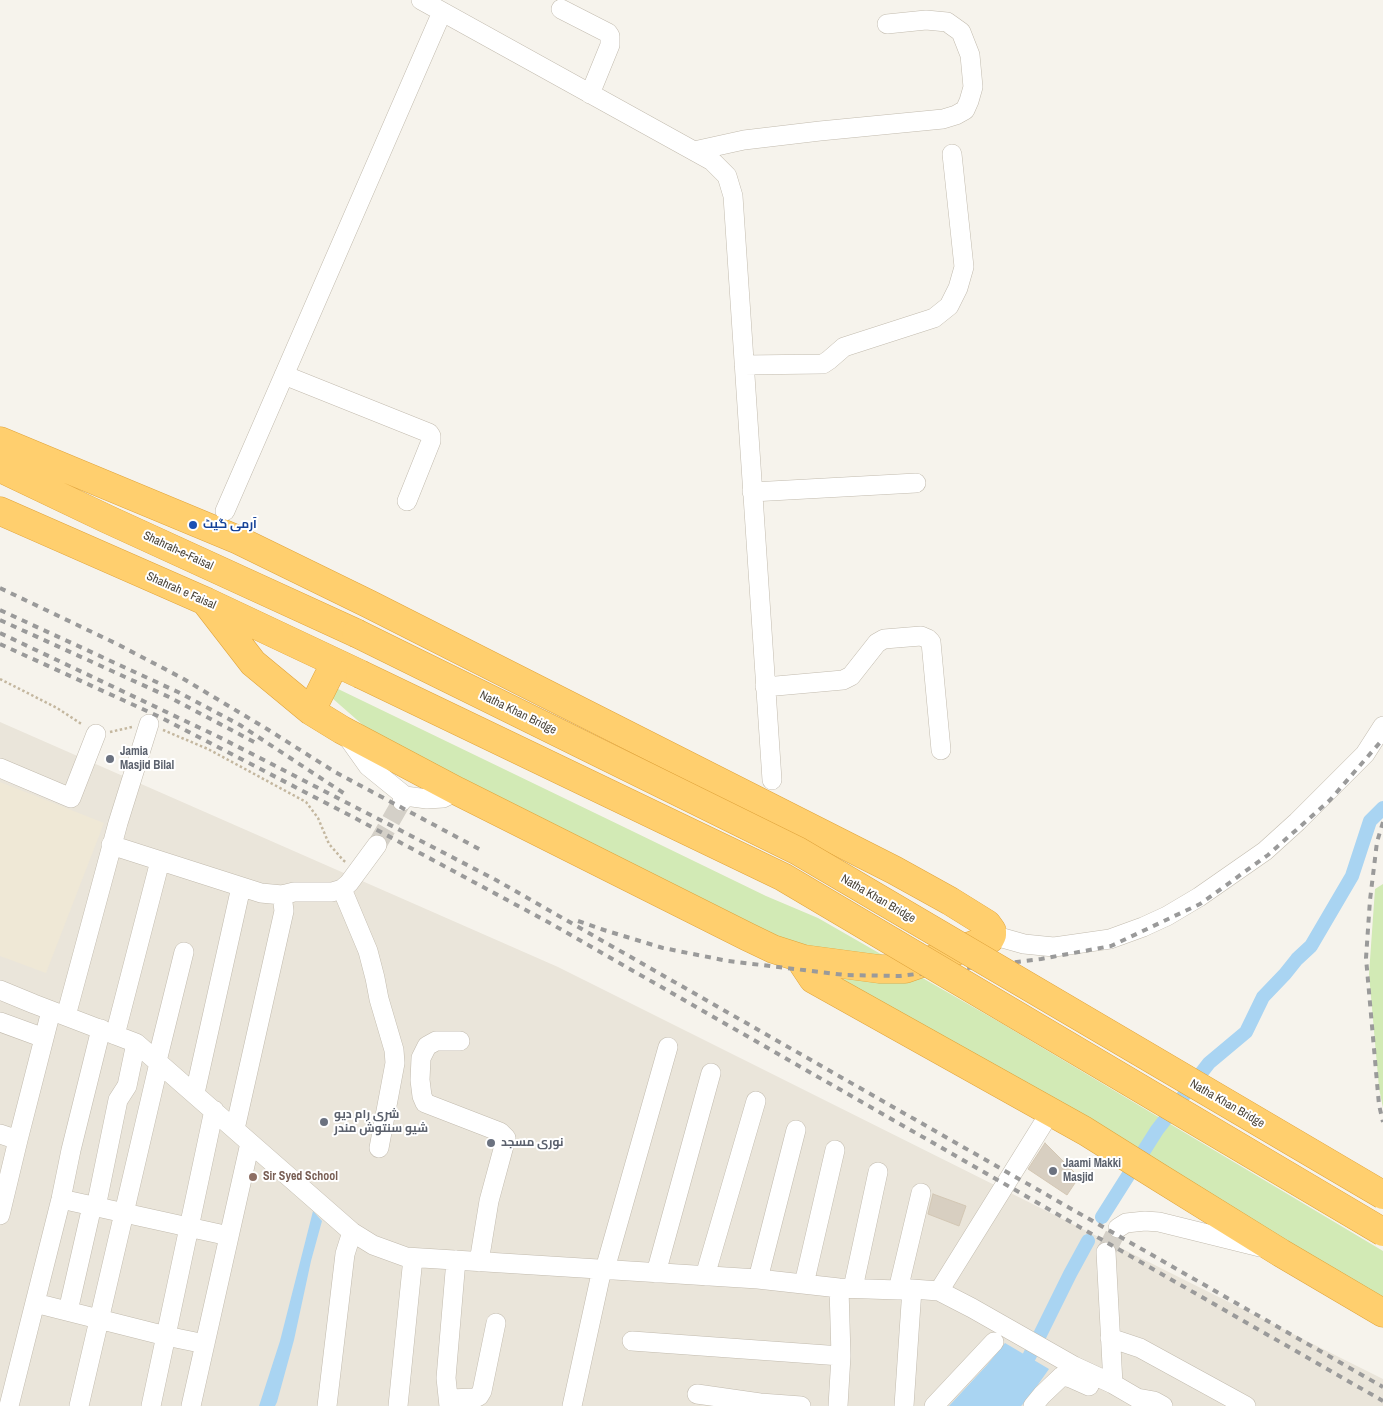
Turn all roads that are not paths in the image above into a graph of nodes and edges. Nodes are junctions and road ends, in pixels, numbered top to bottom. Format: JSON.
{"nodes":[{"id":1,"x":420,"y":0,"type":"edge"},
{"id":2,"x":561,"y":9,"type":"dead end"},
{"id":3,"x":442,"y":12,"type":"junction"},
{"id":4,"x":887,"y":24,"type":"dead end"},
{"id":5,"x":590,"y":94,"type":"junction"},
{"id":6,"x":694,"y":151,"type":"junction"},
{"id":7,"x":952,"y":154,"type":"dead end"},
{"id":8,"x":744,"y":365,"type":"junction"},
{"id":9,"x":284,"y":375,"type":"junction"},
{"id":10,"x":0,"y":441,"type":"edge"},
{"id":11,"x":0,"y":468,"type":"edge"},
{"id":12,"x":916,"y":483,"type":"dead end"},
{"id":13,"x":752,"y":492,"type":"junction"},
{"id":14,"x":407,"y":501,"type":"dead end"},
{"id":15,"x":224,"y":511,"type":"dead end"},
{"id":16,"x":0,"y":512,"type":"edge"},
{"id":17,"x":310,"y":575,"type":"junction"},
{"id":18,"x":205,"y":601,"type":"junction"},
{"id":19,"x":299,"y":607,"type":"junction"},
{"id":20,"x":356,"y":633,"type":"joint"},
{"id":21,"x":335,"y":663,"type":"junction"},
{"id":22,"x":766,"y":687,"type":"junction"},
{"id":23,"x":311,"y":711,"type":"junction"},
{"id":24,"x":149,"y":724,"type":"road end"},
{"id":25,"x":342,"y":730,"type":"junction"},
{"id":26,"x":96,"y":734,"type":"road end"},
{"id":27,"x":1375,"y":740,"type":"edge"},
{"id":28,"x":941,"y":750,"type":"dead end"},
{"id":29,"x":0,"y":768,"type":"edge"},
{"id":30,"x":772,"y":780,"type":"dead end"},
{"id":31,"x":457,"y":791,"type":"junction"},
{"id":32,"x":377,"y":845,"type":"tunnel mouth"},
{"id":33,"x":111,"y":846,"type":"junction"},
{"id":34,"x":160,"y":861,"type":"junction"},
{"id":35,"x":241,"y":887,"type":"junction"},
{"id":36,"x":342,"y":889,"type":"junction"},
{"id":37,"x":282,"y":894,"type":"junction"},
{"id":38,"x":992,"y":935,"type":"junction"},
{"id":39,"x":184,"y":952,"type":"dead end"},
{"id":40,"x":804,"y":959,"type":"junction"},
{"id":41,"x":0,"y":990,"type":"edge"},
{"id":42,"x":59,"y":1014,"type":"junction"},
{"id":43,"x":0,"y":1022,"type":"edge"},
{"id":44,"x":108,"y":1032,"type":"junction"},
{"id":45,"x":44,"y":1038,"type":"junction"},
{"id":46,"x":460,"y":1041,"type":"dead end"},
{"id":47,"x":136,"y":1043,"type":"junction"},
{"id":48,"x":668,"y":1047,"type":"dead end"},
{"id":49,"x":158,"y":1062,"type":"junction"},
{"id":50,"x":711,"y":1073,"type":"dead end"},
{"id":51,"x":194,"y":1093,"type":"junction"},
{"id":52,"x":756,"y":1101,"type":"dead end"},
{"id":53,"x":214,"y":1110,"type":"junction"},
{"id":54,"x":1051,"y":1111,"type":"junction"},
{"id":55,"x":235,"y":1129,"type":"junction"},
{"id":56,"x":796,"y":1130,"type":"dead end"},
{"id":57,"x":9,"y":1137,"type":"edge"},
{"id":58,"x":250,"y":1143,"type":"junction"},
{"id":59,"x":379,"y":1148,"type":"dead end"},
{"id":60,"x":835,"y":1150,"type":"dead end"},
{"id":61,"x":878,"y":1172,"type":"dead end"},
{"id":62,"x":921,"y":1192,"type":"dead end"},
{"id":63,"x":1383,"y":1195,"type":"edge"},
{"id":64,"x":61,"y":1199,"type":"junction"},
{"id":65,"x":94,"y":1207,"type":"junction"},
{"id":66,"x":124,"y":1213,"type":"junction"},
{"id":67,"x":0,"y":1214,"type":"edge"},
{"id":68,"x":188,"y":1227,"type":"junction"},
{"id":69,"x":1118,"y":1228,"type":"dead end"},
{"id":70,"x":352,"y":1232,"type":"junction"},
{"id":71,"x":1383,"y":1232,"type":"edge"},
{"id":72,"x":229,"y":1236,"type":"junction"},
{"id":73,"x":1106,"y":1252,"type":"tunnel mouth"},
{"id":74,"x":1281,"y":1253,"type":"junction"},
{"id":75,"x":413,"y":1258,"type":"junction"},
{"id":76,"x":456,"y":1260,"type":"junction"},
{"id":77,"x":480,"y":1262,"type":"junction"},
{"id":78,"x":603,"y":1269,"type":"junction"},
{"id":79,"x":656,"y":1272,"type":"junction"},
{"id":80,"x":705,"y":1276,"type":"junction"},
{"id":81,"x":758,"y":1279,"type":"junction"},
{"id":82,"x":804,"y":1284,"type":"junction"},
{"id":83,"x":846,"y":1288,"type":"junction"},
{"id":84,"x":905,"y":1290,"type":"junction"},
{"id":85,"x":939,"y":1291,"type":"junction"},
{"id":86,"x":35,"y":1303,"type":"junction"},
{"id":87,"x":68,"y":1311,"type":"junction"},
{"id":88,"x":1383,"y":1313,"type":"edge"},
{"id":89,"x":100,"y":1319,"type":"junction"},
{"id":90,"x":496,"y":1323,"type":"dead end"},
{"id":91,"x":166,"y":1336,"type":"junction"},
{"id":92,"x":1110,"y":1338,"type":"junction"},
{"id":93,"x":632,"y":1341,"type":"dead end"},
{"id":94,"x":994,"y":1342,"type":"dead end"},
{"id":95,"x":205,"y":1344,"type":"junction"},
{"id":96,"x":841,"y":1356,"type":"junction"},
{"id":97,"x":1113,"y":1384,"type":"junction"},
{"id":98,"x":697,"y":1394,"type":"dead end"},
{"id":99,"x":1135,"y":1399,"type":"edge"},
{"id":100,"x":449,"y":1403,"type":"edge"},
{"id":101,"x":760,"y":1405,"type":"edge"},
{"id":102,"x":9,"y":1406,"type":"edge"},
{"id":103,"x":79,"y":1406,"type":"edge"},
{"id":104,"x":151,"y":1406,"type":"edge"},
{"id":105,"x":191,"y":1406,"type":"edge"},
{"id":106,"x":327,"y":1406,"type":"edge"},
{"id":107,"x":398,"y":1406,"type":"edge"},
{"id":108,"x":572,"y":1406,"type":"edge"},
{"id":109,"x":802,"y":1406,"type":"edge"},
{"id":110,"x":838,"y":1406,"type":"edge"},
{"id":111,"x":904,"y":1406,"type":"edge"},
{"id":112,"x":934,"y":1406,"type":"edge"},
{"id":113,"x":1032,"y":1406,"type":"edge"},
{"id":114,"x":1163,"y":1406,"type":"edge"},
{"id":115,"x":1246,"y":1406,"type":"edge"}],
"edges":[{"from":1,"to":3,"type":"street"},
{"from":2,"to":5,"type":"street"},
{"from":3,"to":5,"type":"street"},
{"from":3,"to":9,"type":"street"},
{"from":4,"to":6,"type":"street"},
{"from":5,"to":6,"type":"street"},
{"from":6,"to":8,"type":"street"},
{"from":7,"to":8,"type":"street"},
{"from":8,"to":13,"type":"street"},
{"from":9,"to":14,"type":"street"},
{"from":9,"to":15,"type":"street"},
{"from":10,"to":17,"type":"highway"},
{"from":11,"to":19,"type":"highway","name":"Shahrah-e-Faisal"},
{"from":12,"to":13,"type":"street"},
{"from":13,"to":22,"type":"street"},
{"from":16,"to":18,"type":"highway","name":"Shahrah e Faisal"},
{"from":17,"to":19,"type":"highway"},
{"from":17,"to":38,"type":"highway"},
{"from":18,"to":21,"type":"highway","name":"Shahrah e Faisal"},
{"from":18,"to":23,"type":"highway"},
{"from":19,"to":20,"type":"highway","name":"Shahrah-e-Faisal"},
{"from":20,"to":63,"type":"highway","name":"Natha Khan Bridge","bridge":true},
{"from":21,"to":23,"type":"highway"},
{"from":21,"to":71,"type":"highway","name":"Shahrah e Faisal","bridge":true},
{"from":22,"to":28,"type":"street"},
{"from":22,"to":30,"type":"street"},
{"from":23,"to":25,"type":"highway"},
{"from":24,"to":33,"type":"street"},
{"from":25,"to":31,"type":"highway"},
{"from":25,"to":31,"type":"street"},
{"from":26,"to":29,"type":"street"},
{"from":27,"to":38,"type":"street"},
{"from":31,"to":40,"type":"highway"},
{"from":32,"to":36,"type":"street"},
{"from":33,"to":34,"type":"street"},
{"from":33,"to":42,"type":"street"},
{"from":34,"to":35,"type":"street"},
{"from":34,"to":44,"type":"street"},
{"from":35,"to":37,"type":"street"},
{"from":35,"to":51,"type":"street"},
{"from":36,"to":37,"type":"street"},
{"from":36,"to":59,"type":"street"},
{"from":37,"to":55,"type":"street"},
{"from":38,"to":40,"type":"highway"},
{"from":39,"to":49,"type":"street"},
{"from":40,"to":54,"type":"highway"},
{"from":41,"to":42,"type":"street"},
{"from":42,"to":44,"type":"street"},
{"from":42,"to":45,"type":"street"},
{"from":43,"to":45,"type":"street"},
{"from":44,"to":47,"type":"street"},
{"from":44,"to":64,"type":"street"},
{"from":45,"to":57,"type":"street"},
{"from":46,"to":77,"type":"street"},
{"from":47,"to":49,"type":"street"},
{"from":47,"to":65,"type":"street"},
{"from":48,"to":78,"type":"street"},
{"from":49,"to":51,"type":"street"},
{"from":49,"to":66,"type":"street"},
{"from":50,"to":79,"type":"street"},
{"from":51,"to":53,"type":"street"},
{"from":52,"to":80,"type":"street"},
{"from":53,"to":55,"type":"street"},
{"from":53,"to":68,"type":"street"},
{"from":54,"to":74,"type":"highway"},
{"from":54,"to":85,"type":"street"},
{"from":55,"to":58,"type":"street"},
{"from":56,"to":81,"type":"street"},
{"from":57,"to":67,"type":"street"},
{"from":58,"to":70,"type":"street"},
{"from":58,"to":72,"type":"street"},
{"from":60,"to":82,"type":"street"},
{"from":61,"to":83,"type":"street"},
{"from":62,"to":84,"type":"street"},
{"from":64,"to":65,"type":"street"},
{"from":64,"to":86,"type":"street"},
{"from":65,"to":66,"type":"street"},
{"from":65,"to":87,"type":"street"},
{"from":66,"to":68,"type":"street"},
{"from":66,"to":89,"type":"street"},
{"from":68,"to":72,"type":"street"},
{"from":68,"to":91,"type":"street"},
{"from":69,"to":74,"type":"street"},
{"from":70,"to":75,"type":"street"},
{"from":70,"to":106,"type":"street"},
{"from":72,"to":95,"type":"street"},
{"from":73,"to":92,"type":"street"},
{"from":74,"to":88,"type":"highway"},
{"from":75,"to":76,"type":"street"},
{"from":75,"to":107,"type":"street"},
{"from":76,"to":77,"type":"street"},
{"from":76,"to":100,"type":"street"},
{"from":77,"to":78,"type":"street"},
{"from":78,"to":79,"type":"street"},
{"from":78,"to":108,"type":"street"},
{"from":79,"to":80,"type":"street"},
{"from":80,"to":81,"type":"street"},
{"from":81,"to":82,"type":"street"},
{"from":82,"to":83,"type":"street"},
{"from":83,"to":84,"type":"street"},
{"from":83,"to":96,"type":"street"},
{"from":84,"to":85,"type":"street"},
{"from":84,"to":111,"type":"street"},
{"from":85,"to":97,"type":"street"},
{"from":86,"to":87,"type":"street"},
{"from":86,"to":102,"type":"street"},
{"from":87,"to":89,"type":"street"},
{"from":89,"to":91,"type":"street"},
{"from":89,"to":103,"type":"street"},
{"from":90,"to":100,"type":"street"},
{"from":91,"to":95,"type":"street"},
{"from":91,"to":104,"type":"street"},
{"from":92,"to":97,"type":"street"},
{"from":92,"to":115,"type":"street"},
{"from":93,"to":96,"type":"street"},
{"from":94,"to":112,"type":"street"},
{"from":95,"to":105,"type":"street"},
{"from":96,"to":110,"type":"street"},
{"from":97,"to":99,"type":"street"},
{"from":98,"to":101,"type":"street"},
{"from":99,"to":113,"type":"street"},
{"from":99,"to":114,"type":"street"},
{"from":101,"to":109,"type":"street"}]}
